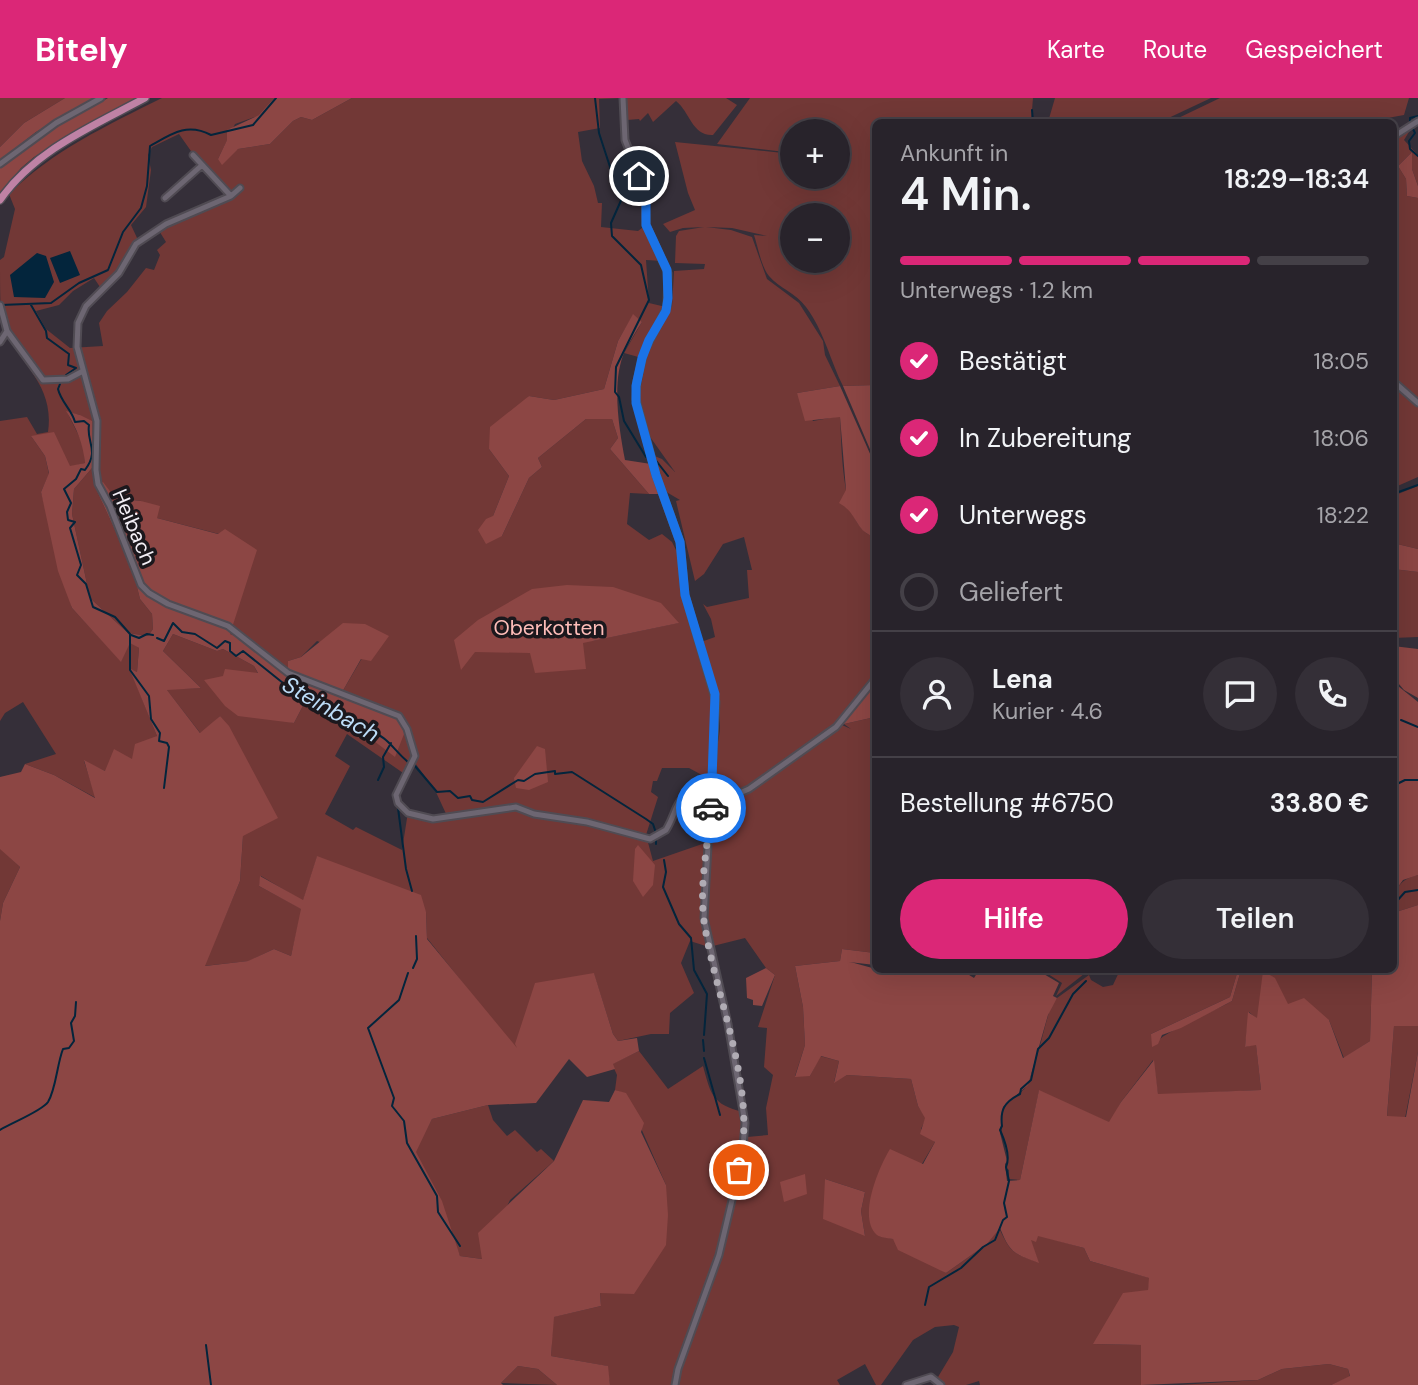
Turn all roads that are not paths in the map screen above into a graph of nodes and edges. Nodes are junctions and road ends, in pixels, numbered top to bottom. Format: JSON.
{"nodes":[{"id":1,"x":101,"y":98,"type":"edge"},
{"id":2,"x":145,"y":98,"type":"edge"},
{"id":3,"x":623,"y":98,"type":"edge"},
{"id":4,"x":1418,"y":121,"type":"edge"},
{"id":5,"x":1397,"y":135,"type":"edge"},
{"id":6,"x":193,"y":155,"type":"dead end"},
{"id":7,"x":0,"y":164,"type":"edge"},
{"id":8,"x":201,"y":166,"type":"junction"},
{"id":9,"x":240,"y":188,"type":"dead end"},
{"id":10,"x":230,"y":196,"type":"junction"},
{"id":11,"x":165,"y":198,"type":"dead end"},
{"id":12,"x":0,"y":200,"type":"edge"},
{"id":13,"x":0,"y":307,"type":"edge"},
{"id":14,"x":7,"y":331,"type":"junction"},
{"id":15,"x":0,"y":342,"type":"edge"},
{"id":16,"x":83,"y":372,"type":"junction"},
{"id":17,"x":1397,"y":385,"type":"edge"},
{"id":18,"x":1418,"y":403,"type":"edge"},
{"id":19,"x":872,"y":683,"type":"edge"},
{"id":20,"x":712,"y":794,"type":"junction"},
{"id":21,"x":675,"y":1385,"type":"edge"},
{"id":22,"x":905,"y":1385,"type":"edge"},
{"id":23,"x":941,"y":1385,"type":"edge"}],
"edges":[{"from":1,"to":7,"type":"street"},
{"from":2,"to":12,"type":"main road"},
{"from":3,"to":20,"type":"street"},
{"from":4,"to":5,"type":"street"},
{"from":6,"to":8,"type":"street"},
{"from":8,"to":10,"type":"street"},
{"from":8,"to":11,"type":"street"},
{"from":9,"to":10,"type":"street"},
{"from":10,"to":16,"type":"street"},
{"from":13,"to":14,"type":"street"},
{"from":14,"to":15,"type":"street"},
{"from":14,"to":16,"type":"street"},
{"from":16,"to":20,"type":"street","name":"Heibach"},
{"from":17,"to":18,"type":"street"},
{"from":19,"to":20,"type":"street"},
{"from":20,"to":21,"type":"street"},
{"from":22,"to":23,"type":"street"}]}
